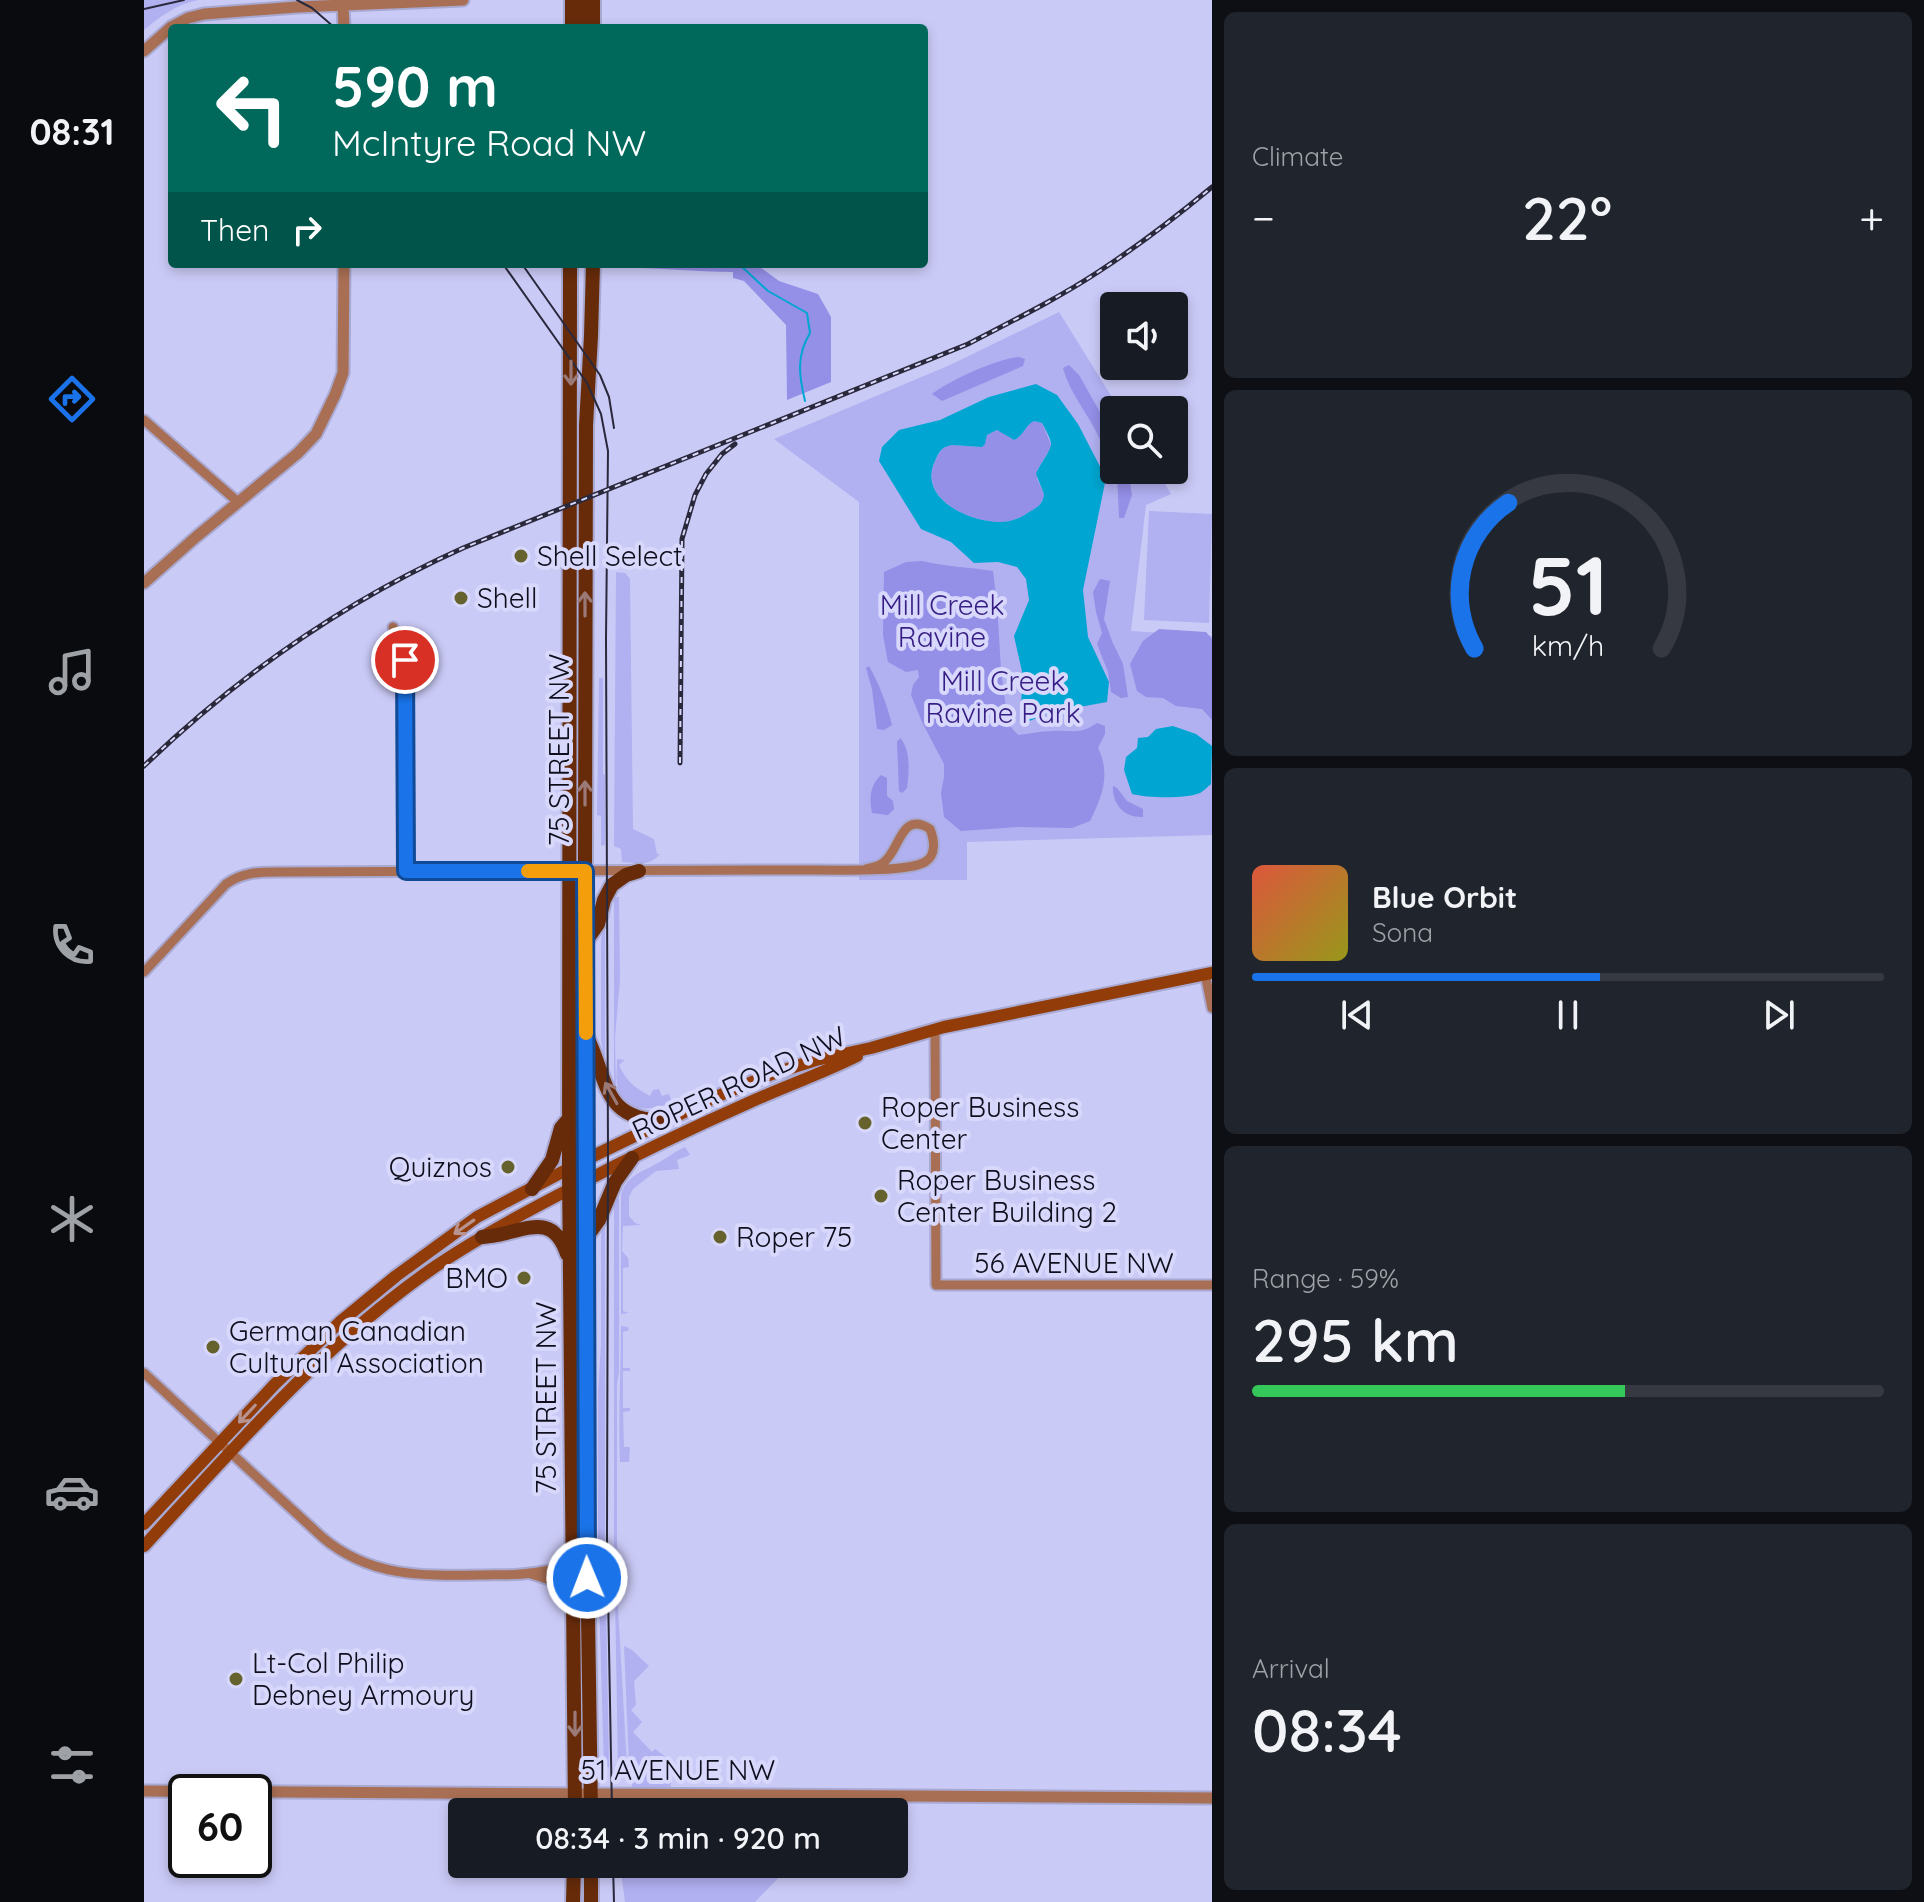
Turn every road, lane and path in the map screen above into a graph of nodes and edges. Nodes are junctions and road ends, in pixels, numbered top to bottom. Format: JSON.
{"nodes":[{"id":1,"x":463,"y":0,"type":"edge"},
{"id":2,"x":572,"y":0,"type":"edge"},
{"id":3,"x":579,"y":0,"type":"edge"},
{"id":4,"x":593,"y":0,"type":"edge"},
{"id":5,"x":343,"y":5,"type":"junction"},
{"id":6,"x":178,"y":24,"type":"edge"},
{"id":7,"x":344,"y":24,"type":"edge"},
{"id":8,"x":572,"y":24,"type":"edge"},
{"id":9,"x":583,"y":24,"type":"edge"},
{"id":10,"x":593,"y":24,"type":"edge"},
{"id":11,"x":168,"y":30,"type":"edge"},
{"id":12,"x":144,"y":51,"type":"edge"},
{"id":13,"x":344,"y":268,"type":"edge"},
{"id":14,"x":570,"y":268,"type":"edge"},
{"id":15,"x":593,"y":268,"type":"edge"},
{"id":16,"x":144,"y":420,"type":"edge"},
{"id":17,"x":238,"y":502,"type":"junction"},
{"id":18,"x":144,"y":583,"type":"edge"},
{"id":19,"x":393,"y":627,"type":"dead end"},
{"id":20,"x":866,"y":869,"type":"junction"},
{"id":21,"x":406,"y":871,"type":"junction"},
{"id":22,"x":578,"y":871,"type":"junction"},
{"id":23,"x":639,"y":871,"type":"junction"},
{"id":24,"x":586,"y":941,"type":"junction"},
{"id":25,"x":144,"y":972,"type":"edge"},
{"id":26,"x":1209,"y":974,"type":"edge"},
{"id":27,"x":1212,"y":1008,"type":"edge"},
{"id":28,"x":935,"y":1029,"type":"junction"},
{"id":29,"x":586,"y":1033,"type":"junction"},
{"id":30,"x":871,"y":1048,"type":"junction"},
{"id":31,"x":571,"y":1115,"type":"junction"},
{"id":32,"x":664,"y":1121,"type":"junction"},
{"id":33,"x":632,"y":1158,"type":"junction"},
{"id":34,"x":585,"y":1160,"type":"junction"},
{"id":35,"x":569,"y":1169,"type":"junction"},
{"id":36,"x":585,"y":1181,"type":"junction"},
{"id":37,"x":532,"y":1189,"type":"junction"},
{"id":38,"x":570,"y":1189,"type":"junction"},
{"id":39,"x":482,"y":1237,"type":"junction"},
{"id":40,"x":586,"y":1238,"type":"junction"},
{"id":41,"x":571,"y":1266,"type":"junction"},
{"id":42,"x":1212,"y":1285,"type":"edge"},
{"id":43,"x":144,"y":1373,"type":"edge"},
{"id":44,"x":220,"y":1443,"type":"junction"},
{"id":45,"x":230,"y":1453,"type":"junction"},
{"id":46,"x":144,"y":1524,"type":"edge"},
{"id":47,"x":144,"y":1546,"type":"edge"},
{"id":48,"x":573,"y":1567,"type":"junction"},
{"id":49,"x":528,"y":1574,"type":"junction"},
{"id":50,"x":587,"y":1578,"type":"junction"},
{"id":51,"x":574,"y":1600,"type":"junction"},
{"id":52,"x":144,"y":1791,"type":"edge"},
{"id":53,"x":583,"y":1794,"type":"junction"},
{"id":54,"x":581,"y":1798,"type":"edge"},
{"id":55,"x":585,"y":1798,"type":"edge"},
{"id":56,"x":1212,"y":1798,"type":"edge"},
{"id":57,"x":574,"y":1878,"type":"edge"},
{"id":58,"x":591,"y":1878,"type":"edge"},
{"id":59,"x":573,"y":1902,"type":"edge"},
{"id":60,"x":591,"y":1902,"type":"edge"}],
"edges":[{"from":1,"to":5,"type":"street"},
{"from":2,"to":8,"type":"main road"},
{"from":3,"to":9,"type":"main road"},
{"from":4,"to":10,"type":"main road"},
{"from":5,"to":6,"type":"street"},
{"from":5,"to":7,"type":"street"},
{"from":11,"to":12,"type":"street"},
{"from":13,"to":17,"type":"street"},
{"from":14,"to":22,"type":"main road","name":"75 STREET NW","one_way":true},
{"from":22,"to":15,"type":"main road","name":"75 STREET NW","one_way":true},
{"from":16,"to":17,"type":"street"},
{"from":17,"to":18,"type":"street"},
{"from":19,"to":21,"type":"street"},
{"from":20,"to":20,"type":"street"},
{"from":20,"to":23,"type":"street"},
{"from":21,"to":22,"type":"street"},
{"from":21,"to":25,"type":"street"},
{"from":22,"to":23,"type":"street"},
{"from":22,"to":24,"type":"main road","name":"75 STREET NW"},
{"from":22,"to":31,"type":"main road","name":"75 STREET NW"},
{"from":23,"to":24,"type":"main road"},
{"from":24,"to":29,"type":"main road","name":"75 STREET NW"},
{"from":26,"to":27,"type":"street"},
{"from":26,"to":28,"type":"main road","name":"ROPER ROAD NW"},
{"from":28,"to":30,"type":"main road","name":"ROPER ROAD NW"},
{"from":28,"to":42,"type":"street","name":"56 AVENUE NW"},
{"from":32,"to":29,"type":"main road","one_way":true},
{"from":29,"to":34,"type":"main road","name":"75 STREET NW"},
{"from":30,"to":32,"type":"main road","name":"ROPER ROAD NW"},
{"from":30,"to":33,"type":"main road","name":"ROPER ROAD NW"},
{"from":31,"to":35,"type":"main road","name":"75 STREET NW"},
{"from":31,"to":37,"type":"main road"},
{"from":32,"to":34,"type":"main road","name":"ROPER ROAD NW"},
{"from":33,"to":36,"type":"main road","name":"ROPER ROAD NW"},
{"from":33,"to":40,"type":"main road"},
{"from":34,"to":35,"type":"main road","name":"ROPER ROAD NW"},
{"from":34,"to":36,"type":"main road","name":"75 STREET NW"},
{"from":35,"to":37,"type":"main road","name":"ROPER ROAD NW"},
{"from":35,"to":38,"type":"main road","name":"75 STREET NW"},
{"from":36,"to":38,"type":"main road","name":"ROPER ROAD NW"},
{"from":36,"to":40,"type":"main road","name":"75 STREET NW"},
{"from":37,"to":44,"type":"main road","name":"ROPER ROAD NW","one_way":true},
{"from":38,"to":39,"type":"main road","name":"ROPER ROAD NW"},
{"from":38,"to":41,"type":"main road","name":"75 STREET NW"},
{"from":39,"to":41,"type":"main road"},
{"from":39,"to":45,"type":"main road","name":"ROPER ROAD NW"},
{"from":40,"to":50,"type":"main road","name":"75 STREET NW"},
{"from":41,"to":48,"type":"main road","name":"75 STREET NW"},
{"from":43,"to":44,"type":"street"},
{"from":44,"to":45,"type":"street"},
{"from":44,"to":46,"type":"main road","name":"ROPER ROAD NW"},
{"from":45,"to":47,"type":"main road","name":"ROPER ROAD NW"},
{"from":45,"to":49,"type":"street"},
{"from":48,"to":49,"type":"street"},
{"from":48,"to":50,"type":"main road"},
{"from":48,"to":51,"type":"main road","name":"75 STREET NW"},
{"from":49,"to":51,"type":"street"},
{"from":50,"to":53,"type":"main road","name":"75 STREET NW"},
{"from":51,"to":53,"type":"main road","name":"75 STREET NW","one_way":true},
{"from":52,"to":53,"type":"street","name":"51 AVENUE NW"},
{"from":53,"to":54,"type":"main road","name":"75 STREET NW"},
{"from":53,"to":55,"type":"main road","name":"75 STREET NW"},
{"from":53,"to":56,"type":"street","name":"51 AVENUE NW"},
{"from":57,"to":59,"type":"main road"},
{"from":58,"to":60,"type":"main road"}]}
